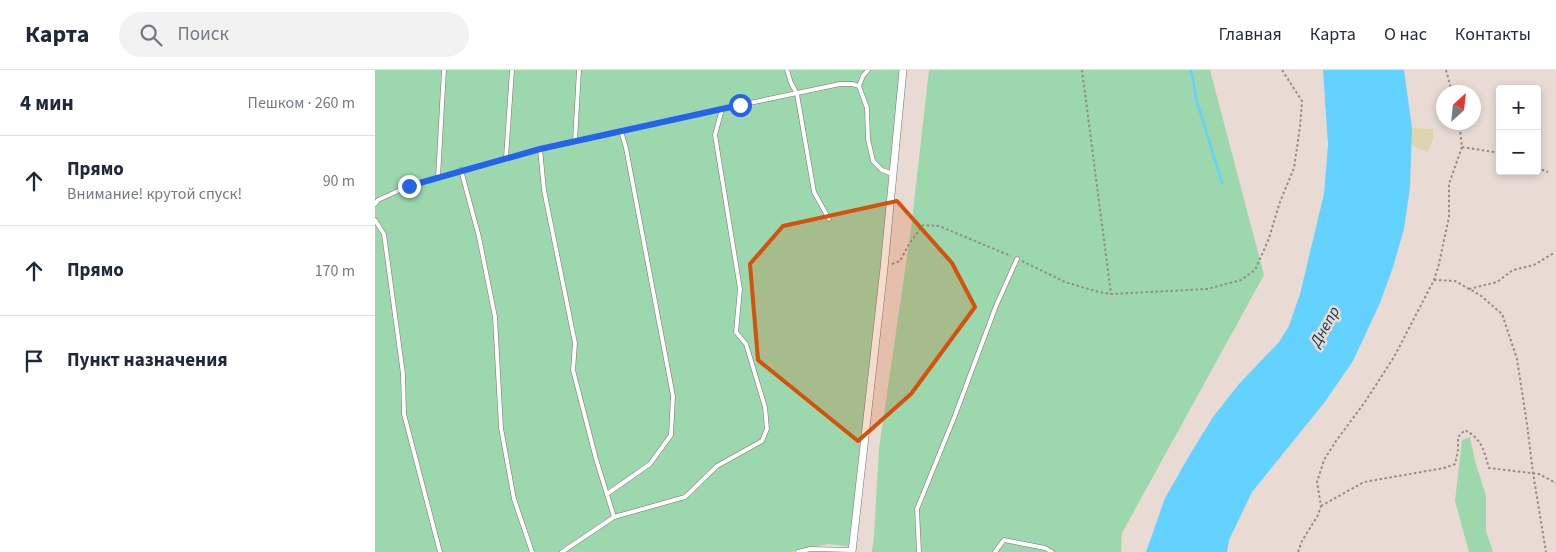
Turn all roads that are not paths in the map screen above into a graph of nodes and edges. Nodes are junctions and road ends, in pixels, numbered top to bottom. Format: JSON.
{"nodes":[{"id":1,"x":444,"y":70,"type":"edge"},
{"id":2,"x":512,"y":70,"type":"edge"},
{"id":3,"x":579,"y":70,"type":"edge"},
{"id":4,"x":787,"y":70,"type":"edge"},
{"id":5,"x":861,"y":70,"type":"edge"},
{"id":6,"x":868,"y":70,"type":"edge"},
{"id":7,"x":903,"y":70,"type":"edge"},
{"id":8,"x":863,"y":76,"type":"junction"},
{"id":9,"x":859,"y":86,"type":"junction"},
{"id":10,"x":797,"y":94,"type":"junction"},
{"id":11,"x":722,"y":109,"type":"junction"},
{"id":12,"x":621,"y":131,"type":"junction"},
{"id":13,"x":575,"y":141,"type":"junction"},
{"id":14,"x":540,"y":149,"type":"junction"},
{"id":15,"x":506,"y":158,"type":"junction"},
{"id":16,"x":461,"y":170,"type":"junction"},
{"id":17,"x":893,"y":174,"type":"junction"},
{"id":18,"x":438,"y":177,"type":"junction"},
{"id":19,"x":375,"y":204,"type":"edge"},
{"id":20,"x":829,"y":219,"type":"dead end"},
{"id":21,"x":375,"y":220,"type":"edge"},
{"id":22,"x":1017,"y":259,"type":"road end"},
{"id":23,"x":607,"y":494,"type":"junction"},
{"id":24,"x":614,"y":517,"type":"junction"},
{"id":25,"x":852,"y":551,"type":"edge"},
{"id":26,"x":440,"y":552,"type":"edge"},
{"id":27,"x":532,"y":552,"type":"edge"},
{"id":28,"x":563,"y":552,"type":"edge"},
{"id":29,"x":799,"y":552,"type":"edge"},
{"id":30,"x":919,"y":552,"type":"edge"},
{"id":31,"x":995,"y":552,"type":"edge"},
{"id":32,"x":1052,"y":552,"type":"edge"}],
"edges":[{"from":1,"to":18,"type":"lane"},
{"from":2,"to":15,"type":"lane"},
{"from":3,"to":13,"type":"lane"},
{"from":4,"to":10,"type":"lane"},
{"from":5,"to":8,"type":"lane"},
{"from":6,"to":8,"type":"lane"},
{"from":7,"to":17,"type":"street"},
{"from":8,"to":9,"type":"lane"},
{"from":9,"to":10,"type":"lane"},
{"from":9,"to":17,"type":"lane"},
{"from":10,"to":11,"type":"lane"},
{"from":10,"to":20,"type":"lane"},
{"from":11,"to":12,"type":"lane"},
{"from":11,"to":24,"type":"lane"},
{"from":12,"to":13,"type":"lane"},
{"from":12,"to":23,"type":"lane"},
{"from":13,"to":14,"type":"lane"},
{"from":14,"to":15,"type":"lane"},
{"from":14,"to":23,"type":"lane"},
{"from":15,"to":16,"type":"lane"},
{"from":16,"to":18,"type":"lane"},
{"from":16,"to":27,"type":"lane"},
{"from":17,"to":25,"type":"street"},
{"from":18,"to":19,"type":"lane"},
{"from":21,"to":26,"type":"lane"},
{"from":22,"to":30,"type":"lane"},
{"from":23,"to":24,"type":"lane"},
{"from":24,"to":28,"type":"lane"},
{"from":25,"to":29,"type":"lane"},
{"from":31,"to":32,"type":"lane"}]}
